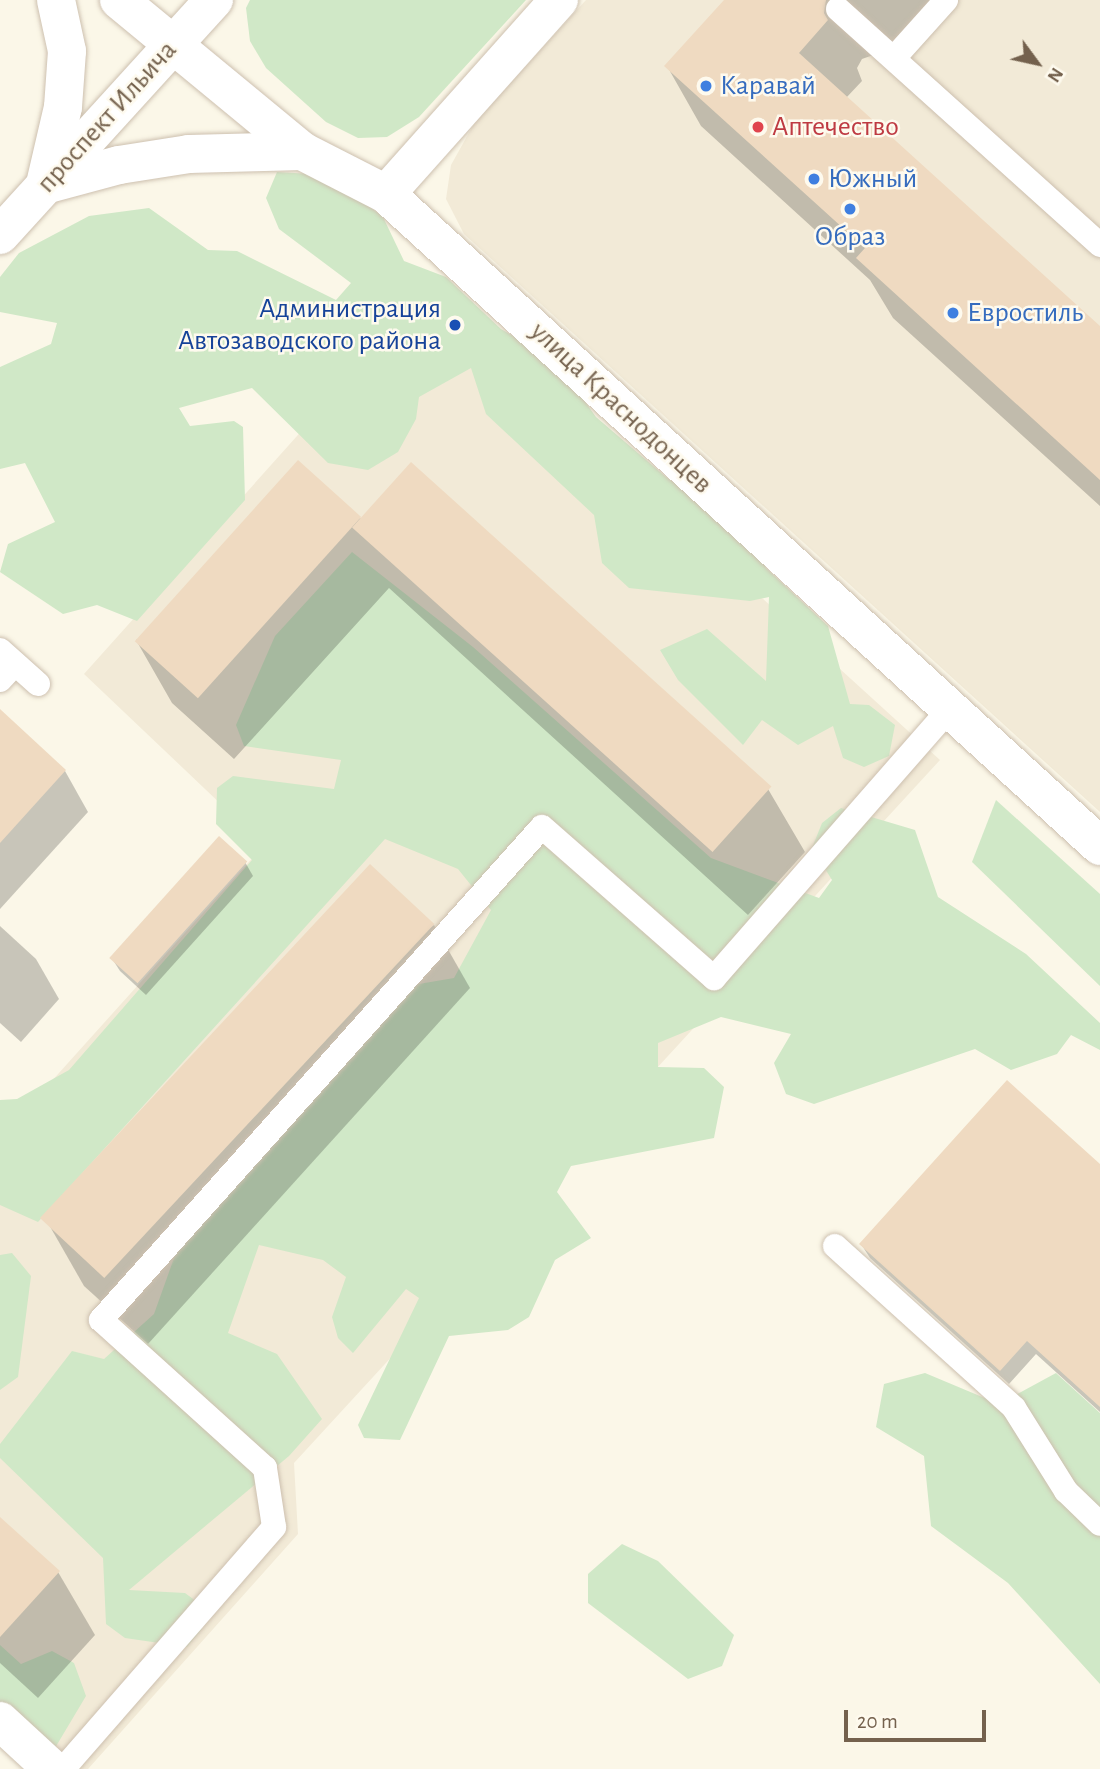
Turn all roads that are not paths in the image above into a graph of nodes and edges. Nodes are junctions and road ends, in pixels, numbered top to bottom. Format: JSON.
{"nodes":[{"id":1,"x":56,"y":0,"type":"edge"},
{"id":2,"x":119,"y":0,"type":"edge"},
{"id":3,"x":214,"y":0,"type":"edge"},
{"id":4,"x":559,"y":0,"type":"edge"},
{"id":5,"x":946,"y":0,"type":"edge"},
{"id":6,"x":838,"y":9,"type":"dead end"},
{"id":7,"x":173,"y":44,"type":"junction"},
{"id":8,"x":894,"y":58,"type":"junction"},
{"id":9,"x":302,"y":150,"type":"junction"},
{"id":10,"x":45,"y":185,"type":"junction"},
{"id":11,"x":386,"y":194,"type":"junction"},
{"id":12,"x":0,"y":235,"type":"edge"},
{"id":13,"x":1100,"y":246,"type":"edge"},
{"id":14,"x":5,"y":665,"type":"edge"},
{"id":15,"x":38,"y":684,"type":"dead end"},
{"id":16,"x":949,"y":710,"type":"junction"},
{"id":17,"x":1100,"y":846,"type":"edge"},
{"id":18,"x":835,"y":1246,"type":"dead end"},
{"id":19,"x":1100,"y":1524,"type":"edge"},
{"id":20,"x":0,"y":1721,"type":"edge"},
{"id":21,"x":52,"y":1769,"type":"edge"},
{"id":22,"x":63,"y":1769,"type":"edge"}],
"edges":[{"from":1,"to":10,"type":"main road"},
{"from":2,"to":7,"type":"main road","name":"улица Краснодонцев"},
{"from":3,"to":7,"type":"main road","name":"проспект Ильича"},
{"from":4,"to":11,"type":"main road"},
{"from":5,"to":8,"type":"lane"},
{"from":6,"to":8,"type":"lane"},
{"from":7,"to":9,"type":"main road","name":"улица Краснодонцев"},
{"from":7,"to":10,"type":"main road","name":"проспект Ильича"},
{"from":8,"to":13,"type":"lane"},
{"from":9,"to":10,"type":"main road"},
{"from":9,"to":11,"type":"main road","name":"улица Краснодонцев"},
{"from":10,"to":12,"type":"main road","name":"проспект Ильича"},
{"from":11,"to":16,"type":"main road","name":"улица Краснодонцев"},
{"from":14,"to":15,"type":"lane"},
{"from":16,"to":17,"type":"main road","name":"улица Краснодонцев"},
{"from":16,"to":22,"type":"lane"},
{"from":18,"to":19,"type":"lane"},
{"from":20,"to":21,"type":"main road"}]}
